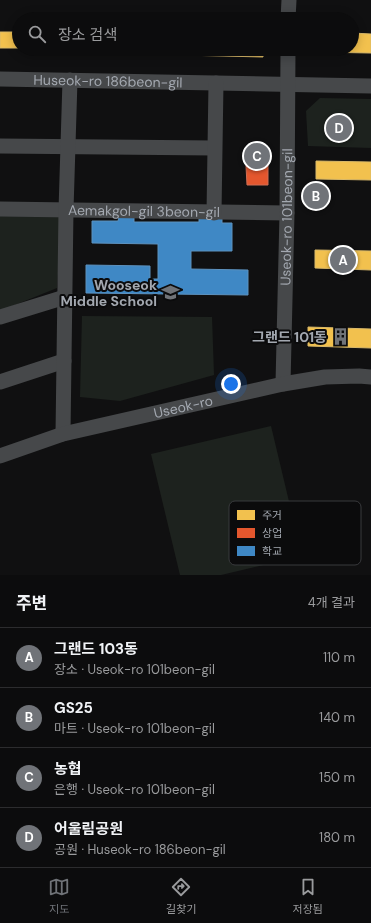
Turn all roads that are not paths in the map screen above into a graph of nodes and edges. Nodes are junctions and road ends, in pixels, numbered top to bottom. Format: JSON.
{"nodes":[{"id":1,"x":288,"y":0,"type":"edge"},
{"id":2,"x":288,"y":12,"type":"edge"},
{"id":3,"x":288,"y":56,"type":"edge"},
{"id":4,"x":0,"y":79,"type":"edge"},
{"id":5,"x":70,"y":80,"type":"junction"},
{"id":6,"x":216,"y":83,"type":"junction"},
{"id":7,"x":287,"y":84,"type":"junction"},
{"id":8,"x":371,"y":86,"type":"edge"},
{"id":9,"x":0,"y":146,"type":"edge"},
{"id":10,"x":67,"y":147,"type":"junction"},
{"id":11,"x":214,"y":148,"type":"junction"},
{"id":12,"x":0,"y":209,"type":"edge"},
{"id":13,"x":66,"y":210,"type":"junction"},
{"id":14,"x":214,"y":213,"type":"junction"},
{"id":15,"x":287,"y":213,"type":"junction"},
{"id":16,"x":65,"y":297,"type":"junction"},
{"id":17,"x":0,"y":317,"type":"edge"},
{"id":18,"x":64,"y":361,"type":"junction"},
{"id":19,"x":371,"y":378,"type":"edge"},
{"id":20,"x":0,"y":382,"type":"edge"},
{"id":21,"x":283,"y":384,"type":"junction"},
{"id":22,"x":63,"y":434,"type":"junction"},
{"id":23,"x":0,"y":456,"type":"edge"}],
"edges":[{"from":1,"to":2,"type":"street"},
{"from":3,"to":7,"type":"street","name":"Useok-ro 101beon-gil"},
{"from":4,"to":5,"type":"street","name":"Huseok-ro 186beon-gil"},
{"from":5,"to":6,"type":"street","name":"Huseok-ro 186beon-gil"},
{"from":5,"to":10,"type":"street"},
{"from":6,"to":7,"type":"street","name":"Huseok-ro 186beon-gil"},
{"from":6,"to":11,"type":"street"},
{"from":7,"to":8,"type":"street","name":"Huseok-ro 186beon-gil"},
{"from":7,"to":15,"type":"street","name":"Useok-ro 101beon-gil"},
{"from":9,"to":10,"type":"street"},
{"from":10,"to":11,"type":"street"},
{"from":10,"to":13,"type":"street"},
{"from":11,"to":14,"type":"street"},
{"from":12,"to":13,"type":"street","name":"Aemakgol-gil 3beon-gil"},
{"from":13,"to":14,"type":"street","name":"Aemakgol-gil 3beon-gil"},
{"from":13,"to":16,"type":"street"},
{"from":14,"to":15,"type":"street","name":"Aemakgol-gil 3beon-gil"},
{"from":15,"to":21,"type":"street","name":"Useok-ro 101beon-gil"},
{"from":16,"to":17,"type":"street"},
{"from":16,"to":18,"type":"street"},
{"from":18,"to":20,"type":"street"},
{"from":18,"to":22,"type":"street"},
{"from":19,"to":21,"type":"street","name":"Useok-ro"},
{"from":21,"to":22,"type":"street","name":"Useok-ro"},
{"from":22,"to":23,"type":"street","name":"Useok-ro"}]}
